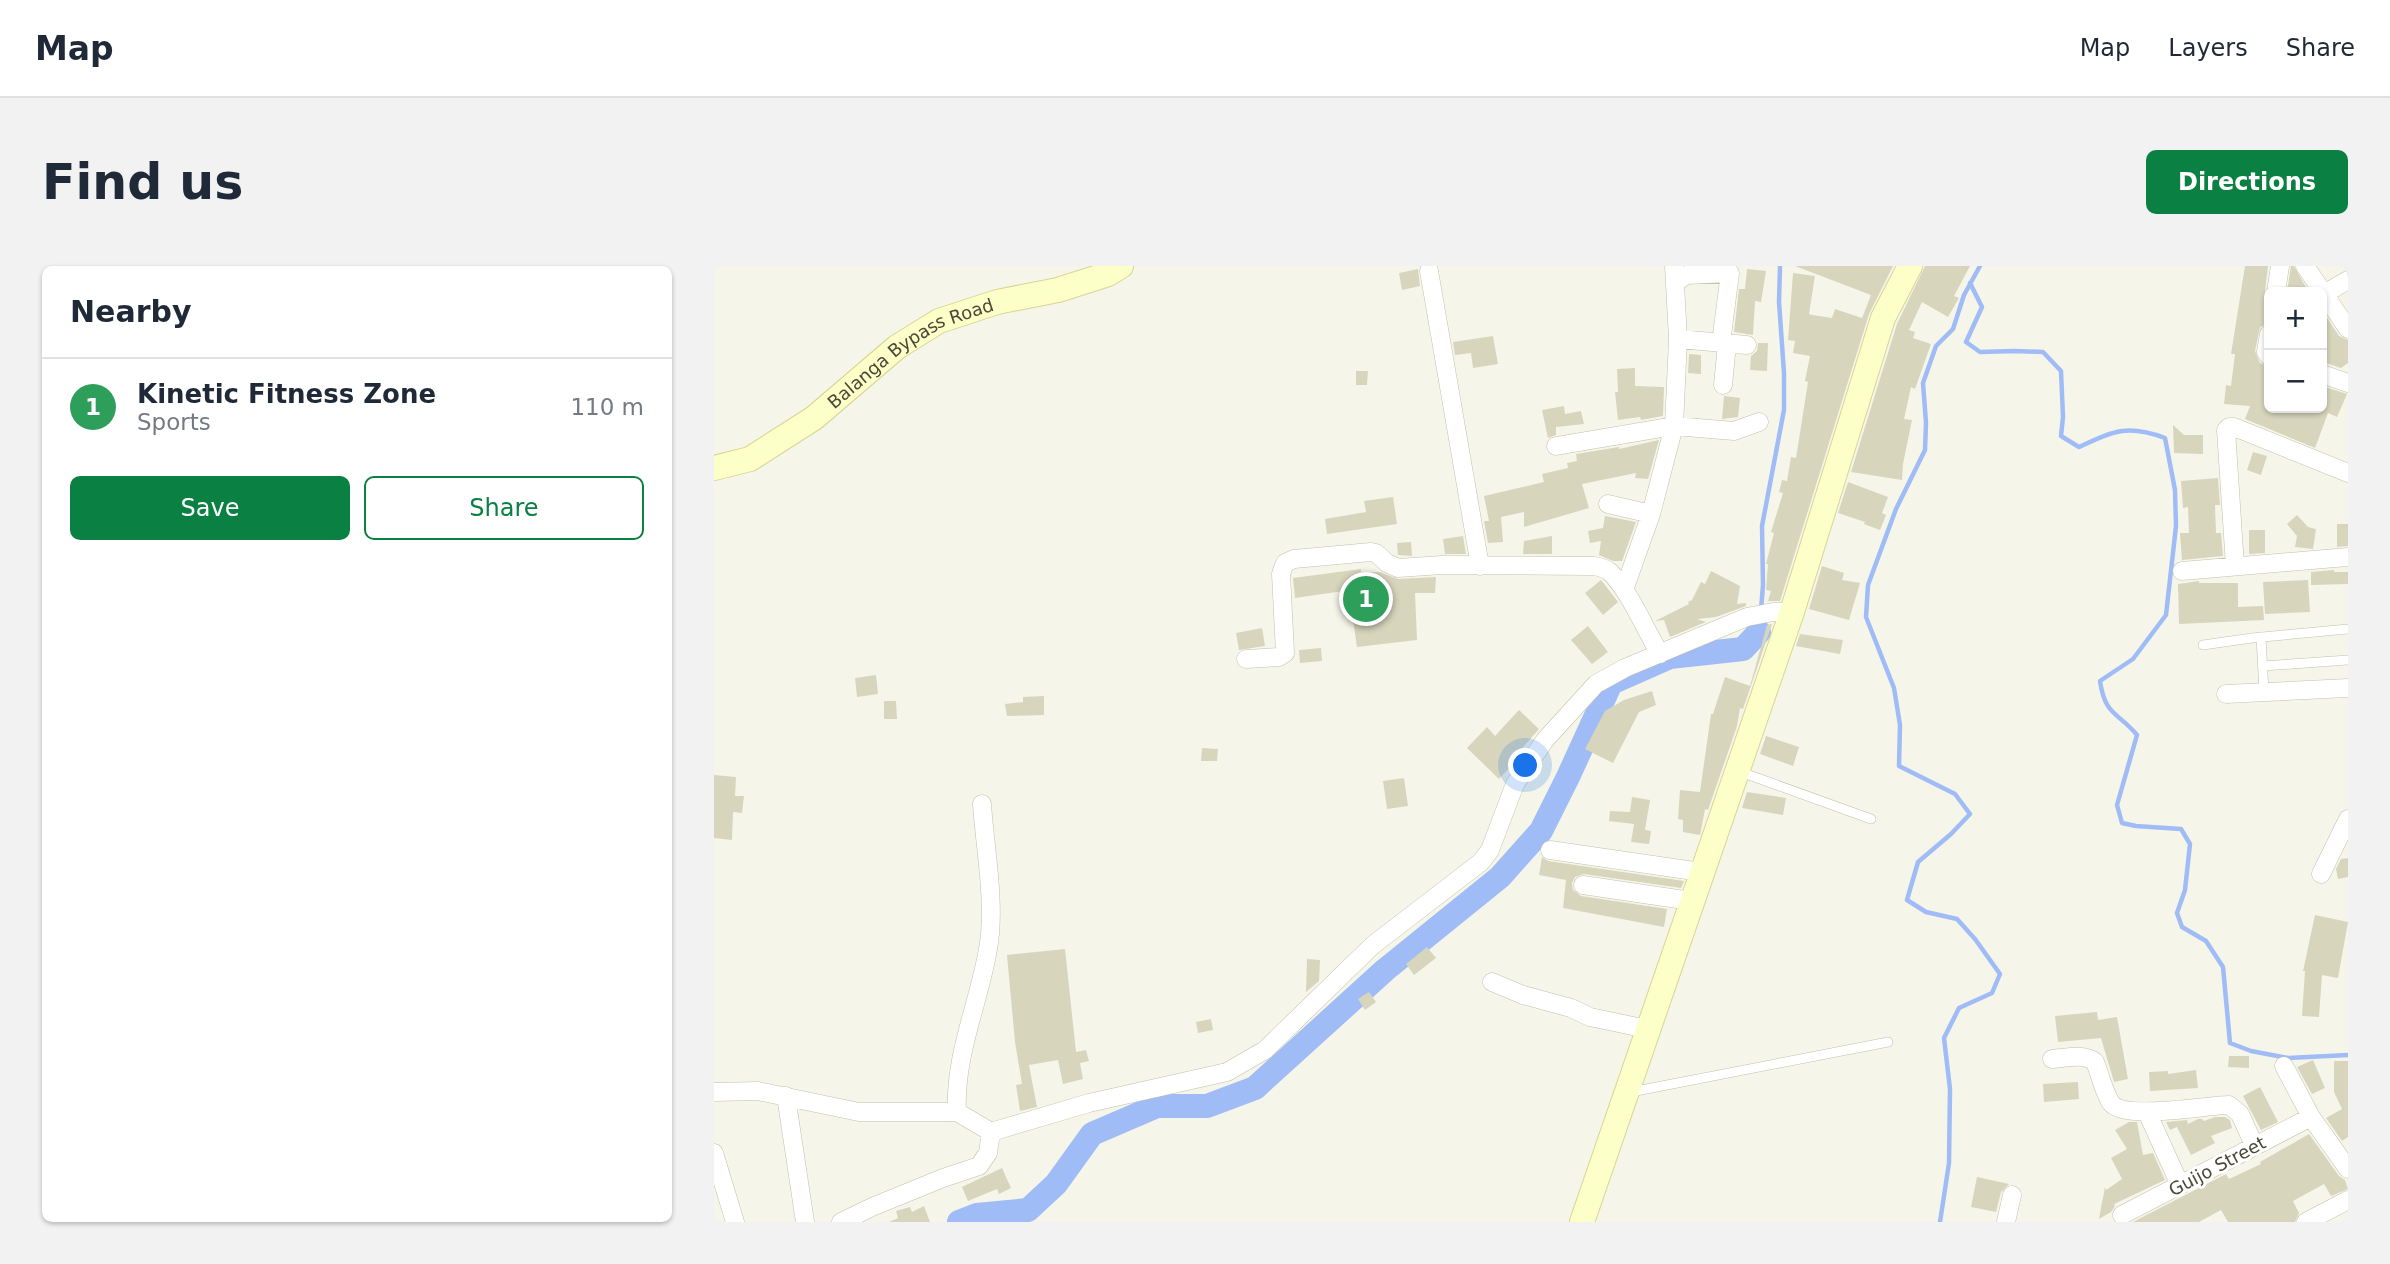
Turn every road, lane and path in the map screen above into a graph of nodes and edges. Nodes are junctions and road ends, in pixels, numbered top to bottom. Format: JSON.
{"nodes":[{"id":1,"x":1121,"y":266,"type":"edge"},
{"id":2,"x":1910,"y":266,"type":"edge"},
{"id":3,"x":2280,"y":266,"type":"edge"},
{"id":4,"x":2305,"y":266,"type":"edge"},
{"id":5,"x":1733,"y":270,"type":"edge"},
{"id":6,"x":1429,"y":271,"type":"dead end"},
{"id":7,"x":1674,"y":274,"type":"edge"},
{"id":8,"x":2348,"y":280,"type":"edge"},
{"id":9,"x":2277,"y":287,"type":"edge"},
{"id":10,"x":2319,"y":287,"type":"edge"},
{"id":11,"x":2327,"y":292,"type":"edge"},
{"id":12,"x":2327,"y":298,"type":"edge"},
{"id":13,"x":2348,"y":330,"type":"edge"},
{"id":14,"x":1678,"y":339,"type":"junction"},
{"id":15,"x":1724,"y":343,"type":"junction"},
{"id":16,"x":1746,"y":345,"type":"dead end"},
{"id":17,"x":2327,"y":376,"type":"edge"},
{"id":18,"x":2348,"y":383,"type":"edge"},
{"id":19,"x":1723,"y":385,"type":"dead end"},
{"id":20,"x":1759,"y":422,"type":"dead end"},
{"id":21,"x":1674,"y":426,"type":"junction"},
{"id":22,"x":1556,"y":446,"type":"dead end"},
{"id":23,"x":714,"y":468,"type":"edge"},
{"id":24,"x":2348,"y":473,"type":"edge"},
{"id":25,"x":1608,"y":504,"type":"dead end"},
{"id":26,"x":1651,"y":514,"type":"junction"},
{"id":27,"x":2348,"y":557,"type":"edge"},
{"id":28,"x":1480,"y":566,"type":"junction"},
{"id":29,"x":2235,"y":566,"type":"junction"},
{"id":30,"x":2182,"y":571,"type":"dead end"},
{"id":31,"x":1623,"y":590,"type":"junction"},
{"id":32,"x":1783,"y":612,"type":"junction"},
{"id":33,"x":2348,"y":630,"type":"edge"},
{"id":34,"x":2261,"y":637,"type":"junction"},
{"id":35,"x":2203,"y":645,"type":"dead end"},
{"id":36,"x":1660,"y":654,"type":"junction"},
{"id":37,"x":1246,"y":659,"type":"dead end"},
{"id":38,"x":2348,"y":660,"type":"edge"},
{"id":39,"x":2263,"y":666,"type":"junction"},
{"id":40,"x":2348,"y":688,"type":"edge"},
{"id":41,"x":2264,"y":692,"type":"junction"},
{"id":42,"x":2226,"y":694,"type":"dead end"},
{"id":43,"x":1737,"y":770,"type":"junction"},
{"id":44,"x":982,"y":804,"type":"dead end"},
{"id":45,"x":1871,"y":819,"type":"dead end"},
{"id":46,"x":2348,"y":819,"type":"edge"},
{"id":47,"x":1550,"y":850,"type":"dead end"},
{"id":48,"x":1701,"y":872,"type":"junction"},
{"id":49,"x":2321,"y":874,"type":"dead end"},
{"id":50,"x":1583,"y":885,"type":"dead end"},
{"id":51,"x":1691,"y":901,"type":"junction"},
{"id":52,"x":1492,"y":982,"type":"dead end"},
{"id":53,"x":1647,"y":1029,"type":"junction"},
{"id":54,"x":1888,"y":1042,"type":"dead end"},
{"id":55,"x":2052,"y":1059,"type":"dead end"},
{"id":56,"x":2284,"y":1066,"type":"dead end"},
{"id":57,"x":714,"y":1092,"type":"edge"},
{"id":58,"x":1625,"y":1093,"type":"junction"},
{"id":59,"x":786,"y":1096,"type":"junction"},
{"id":60,"x":957,"y":1112,"type":"junction"},
{"id":61,"x":2147,"y":1112,"type":"junction"},
{"id":62,"x":2311,"y":1117,"type":"junction"},
{"id":63,"x":991,"y":1132,"type":"junction"},
{"id":64,"x":2254,"y":1146,"type":"junction"},
{"id":65,"x":714,"y":1153,"type":"edge"},
{"id":66,"x":2348,"y":1169,"type":"edge"},
{"id":67,"x":2180,"y":1185,"type":"junction"},
{"id":68,"x":2012,"y":1195,"type":"dead end"},
{"id":69,"x":2348,"y":1200,"type":"edge"},
{"id":70,"x":2122,"y":1215,"type":"dead end"},
{"id":71,"x":735,"y":1222,"type":"edge"},
{"id":72,"x":804,"y":1222,"type":"edge"},
{"id":73,"x":841,"y":1222,"type":"edge"},
{"id":74,"x":1582,"y":1222,"type":"edge"},
{"id":75,"x":2006,"y":1222,"type":"edge"},
{"id":76,"x":2306,"y":1222,"type":"edge"}],
"edges":[{"from":1,"to":23,"type":"street","name":"Balanga Bypass Road"},
{"from":2,"to":32,"type":"street"},
{"from":3,"to":9,"type":"street"},
{"from":4,"to":10,"type":"street"},
{"from":5,"to":7,"type":"street"},
{"from":5,"to":15,"type":"street"},
{"from":6,"to":28,"type":"street"},
{"from":7,"to":14,"type":"street"},
{"from":8,"to":11,"type":"street"},
{"from":12,"to":13,"type":"street"},
{"from":14,"to":15,"type":"street"},
{"from":14,"to":21,"type":"street"},
{"from":15,"to":16,"type":"street"},
{"from":15,"to":19,"type":"street"},
{"from":17,"to":18,"type":"street"},
{"from":20,"to":21,"type":"street"},
{"from":21,"to":22,"type":"street"},
{"from":21,"to":26,"type":"street"},
{"from":24,"to":29,"type":"street"},
{"from":25,"to":26,"type":"street"},
{"from":26,"to":31,"type":"street"},
{"from":27,"to":29,"type":"street"},
{"from":28,"to":31,"type":"street"},
{"from":28,"to":37,"type":"street"},
{"from":29,"to":30,"type":"street"},
{"from":31,"to":36,"type":"street"},
{"from":32,"to":36,"type":"street"},
{"from":32,"to":43,"type":"street"},
{"from":33,"to":34,"type":"lane"},
{"from":34,"to":35,"type":"lane"},
{"from":34,"to":39,"type":"lane"},
{"from":36,"to":63,"type":"street"},
{"from":38,"to":39,"type":"lane"},
{"from":39,"to":41,"type":"lane"},
{"from":40,"to":41,"type":"street"},
{"from":41,"to":42,"type":"street"},
{"from":43,"to":45,"type":"lane"},
{"from":43,"to":48,"type":"street"},
{"from":44,"to":60,"type":"street"},
{"from":46,"to":49,"type":"street"},
{"from":47,"to":48,"type":"street"},
{"from":48,"to":51,"type":"street"},
{"from":50,"to":51,"type":"street"},
{"from":51,"to":53,"type":"street"},
{"from":52,"to":53,"type":"street"},
{"from":53,"to":58,"type":"street"},
{"from":54,"to":58,"type":"lane"},
{"from":55,"to":61,"type":"street"},
{"from":56,"to":62,"type":"street"},
{"from":57,"to":59,"type":"street"},
{"from":58,"to":74,"type":"street"},
{"from":59,"to":60,"type":"street"},
{"from":59,"to":72,"type":"street"},
{"from":60,"to":63,"type":"street"},
{"from":61,"to":64,"type":"street"},
{"from":61,"to":67,"type":"street"},
{"from":62,"to":64,"type":"street","name":"Guijo Street"},
{"from":62,"to":66,"type":"street"},
{"from":63,"to":73,"type":"street"},
{"from":64,"to":67,"type":"street","name":"Guijo Street"},
{"from":65,"to":71,"type":"street"},
{"from":67,"to":70,"type":"street","name":"Guijo Street"},
{"from":68,"to":75,"type":"street"},
{"from":69,"to":76,"type":"street"}]}
